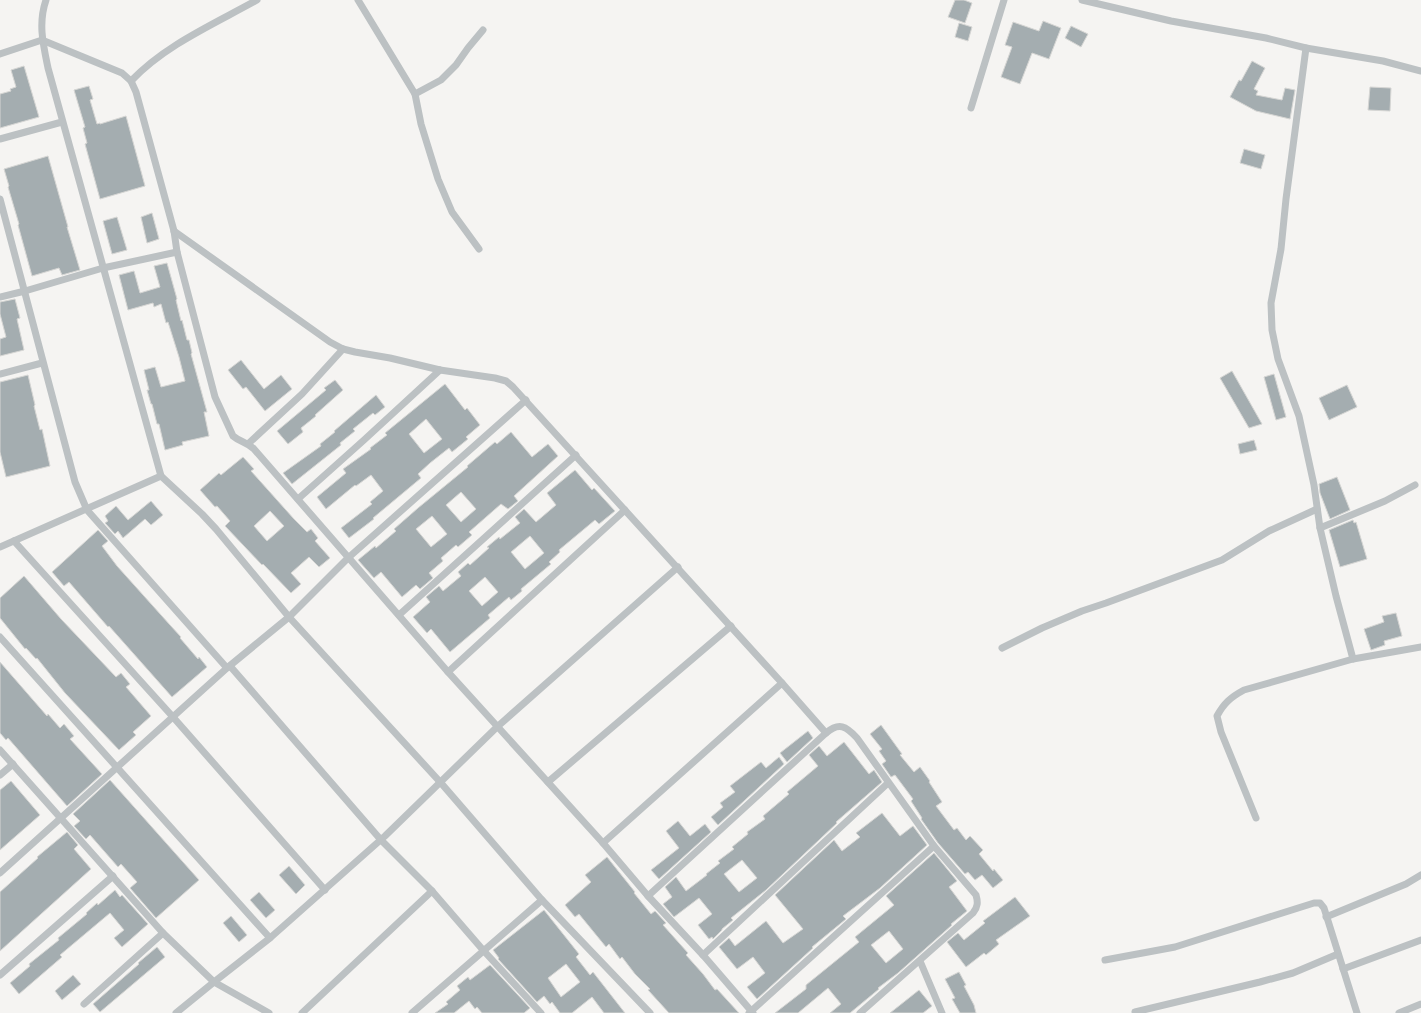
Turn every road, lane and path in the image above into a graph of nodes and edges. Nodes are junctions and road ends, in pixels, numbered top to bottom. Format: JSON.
{"nodes":[{"id":1,"x":46,"y":0,"type":"edge"},
{"id":2,"x":257,"y":0,"type":"edge"},
{"id":3,"x":358,"y":0,"type":"edge"},
{"id":4,"x":1004,"y":0,"type":"edge"},
{"id":5,"x":1082,"y":0,"type":"edge"},
{"id":6,"x":483,"y":30,"type":"dead end"},
{"id":7,"x":42,"y":40,"type":"junction"},
{"id":8,"x":1306,"y":48,"type":"junction"},
{"id":9,"x":0,"y":54,"type":"edge"},
{"id":10,"x":1421,"y":71,"type":"edge"},
{"id":11,"x":131,"y":81,"type":"junction"},
{"id":12,"x":415,"y":94,"type":"junction"},
{"id":13,"x":971,"y":108,"type":"dead end"},
{"id":14,"x":62,"y":122,"type":"junction"},
{"id":15,"x":0,"y":138,"type":"edge"},
{"id":16,"x":0,"y":199,"type":"edge"},
{"id":17,"x":2,"y":217,"type":"edge"},
{"id":18,"x":174,"y":231,"type":"junction"},
{"id":19,"x":479,"y":249,"type":"dead end"},
{"id":20,"x":177,"y":252,"type":"junction"},
{"id":21,"x":103,"y":268,"type":"junction"},
{"id":22,"x":24,"y":291,"type":"junction"},
{"id":23,"x":0,"y":297,"type":"edge"},
{"id":24,"x":343,"y":349,"type":"junction"},
{"id":25,"x":42,"y":363,"type":"junction"},
{"id":26,"x":440,"y":370,"type":"junction"},
{"id":27,"x":0,"y":374,"type":"edge"},
{"id":28,"x":526,"y":400,"type":"junction"},
{"id":29,"x":249,"y":444,"type":"junction"},
{"id":30,"x":576,"y":455,"type":"junction"},
{"id":31,"x":161,"y":476,"type":"junction"},
{"id":32,"x":1415,"y":485,"type":"dead end"},
{"id":33,"x":298,"y":499,"type":"junction"},
{"id":34,"x":1317,"y":509,"type":"junction"},
{"id":35,"x":87,"y":510,"type":"junction"},
{"id":36,"x":625,"y":510,"type":"junction"},
{"id":37,"x":1320,"y":528,"type":"junction"},
{"id":38,"x":14,"y":541,"type":"junction"},
{"id":39,"x":0,"y":548,"type":"edge"},
{"id":40,"x":348,"y":558,"type":"junction"},
{"id":41,"x":678,"y":567,"type":"junction"},
{"id":42,"x":399,"y":615,"type":"junction"},
{"id":43,"x":289,"y":617,"type":"junction"},
{"id":44,"x":731,"y":626,"type":"junction"},
{"id":45,"x":0,"y":637,"type":"edge"},
{"id":46,"x":1421,"y":647,"type":"edge"},
{"id":47,"x":1002,"y":648,"type":"dead end"},
{"id":48,"x":1353,"y":659,"type":"junction"},
{"id":49,"x":229,"y":667,"type":"junction"},
{"id":50,"x":448,"y":672,"type":"junction"},
{"id":51,"x":782,"y":684,"type":"junction"},
{"id":52,"x":173,"y":717,"type":"junction"},
{"id":53,"x":497,"y":727,"type":"junction"},
{"id":54,"x":826,"y":733,"type":"junction"},
{"id":55,"x":0,"y":750,"type":"edge"},
{"id":56,"x":13,"y":764,"type":"junction"},
{"id":57,"x":116,"y":768,"type":"junction"},
{"id":58,"x":0,"y":775,"type":"edge"},
{"id":59,"x":441,"y":782,"type":"junction"},
{"id":60,"x":548,"y":782,"type":"junction"},
{"id":61,"x":888,"y":783,"type":"junction"},
{"id":62,"x":61,"y":817,"type":"junction"},
{"id":63,"x":1256,"y":818,"type":"dead end"},
{"id":64,"x":381,"y":840,"type":"junction"},
{"id":65,"x":603,"y":843,"type":"junction"},
{"id":66,"x":934,"y":846,"type":"junction"},
{"id":67,"x":0,"y":873,"type":"edge"},
{"id":68,"x":1421,"y":875,"type":"edge"},
{"id":69,"x":113,"y":876,"type":"junction"},
{"id":70,"x":325,"y":890,"type":"junction"},
{"id":71,"x":432,"y":891,"type":"junction"},
{"id":72,"x":648,"y":896,"type":"junction"},
{"id":73,"x":542,"y":900,"type":"junction"},
{"id":74,"x":1326,"y":917,"type":"junction"},
{"id":75,"x":163,"y":933,"type":"junction"},
{"id":76,"x":270,"y":938,"type":"junction"},
{"id":77,"x":1421,"y":940,"type":"edge"},
{"id":78,"x":483,"y":950,"type":"junction"},
{"id":79,"x":1338,"y":954,"type":"junction"},
{"id":80,"x":703,"y":955,"type":"junction"},
{"id":81,"x":1105,"y":960,"type":"dead end"},
{"id":82,"x":920,"y":961,"type":"junction"},
{"id":83,"x":1343,"y":969,"type":"junction"},
{"id":84,"x":0,"y":975,"type":"edge"},
{"id":85,"x":214,"y":982,"type":"junction"},
{"id":86,"x":84,"y":1004,"type":"dead end"},
{"id":87,"x":1421,"y":1004,"type":"edge"},
{"id":88,"x":538,"y":1010,"type":"edge"},
{"id":89,"x":751,"y":1012,"type":"edge"},
{"id":90,"x":1135,"y":1012,"type":"edge"},
{"id":91,"x":176,"y":1013,"type":"edge"},
{"id":92,"x":269,"y":1013,"type":"edge"},
{"id":93,"x":302,"y":1013,"type":"edge"},
{"id":94,"x":412,"y":1013,"type":"edge"},
{"id":95,"x":530,"y":1013,"type":"edge"},
{"id":96,"x":650,"y":1013,"type":"edge"},
{"id":97,"x":860,"y":1013,"type":"edge"},
{"id":98,"x":942,"y":1013,"type":"edge"},
{"id":99,"x":1357,"y":1013,"type":"edge"},
{"id":100,"x":1399,"y":1013,"type":"edge"}],
"edges":[{"from":1,"to":7,"type":"street"},
{"from":2,"to":11,"type":"street"},
{"from":3,"to":12,"type":"street"},
{"from":4,"to":13,"type":"street"},
{"from":5,"to":8,"type":"street"},
{"from":6,"to":12,"type":"street"},
{"from":7,"to":9,"type":"street"},
{"from":7,"to":11,"type":"street"},
{"from":7,"to":14,"type":"street"},
{"from":8,"to":10,"type":"street"},
{"from":8,"to":34,"type":"street"},
{"from":11,"to":18,"type":"street"},
{"from":12,"to":19,"type":"street"},
{"from":14,"to":15,"type":"street"},
{"from":14,"to":21,"type":"street"},
{"from":16,"to":17,"type":"street"},
{"from":17,"to":22,"type":"street"},
{"from":18,"to":20,"type":"street"},
{"from":18,"to":24,"type":"street"},
{"from":20,"to":21,"type":"street"},
{"from":20,"to":29,"type":"street"},
{"from":21,"to":22,"type":"street"},
{"from":21,"to":31,"type":"street"},
{"from":22,"to":23,"type":"street"},
{"from":22,"to":25,"type":"street"},
{"from":24,"to":26,"type":"street"},
{"from":24,"to":29,"type":"street"},
{"from":25,"to":27,"type":"street"},
{"from":25,"to":35,"type":"street"},
{"from":26,"to":28,"type":"street"},
{"from":26,"to":33,"type":"street"},
{"from":28,"to":30,"type":"street"},
{"from":28,"to":40,"type":"street"},
{"from":29,"to":33,"type":"street"},
{"from":30,"to":36,"type":"street"},
{"from":30,"to":42,"type":"street"},
{"from":31,"to":35,"type":"street"},
{"from":31,"to":43,"type":"street"},
{"from":32,"to":37,"type":"street"},
{"from":33,"to":40,"type":"street"},
{"from":34,"to":37,"type":"street"},
{"from":34,"to":47,"type":"street"},
{"from":35,"to":38,"type":"street"},
{"from":35,"to":49,"type":"street"},
{"from":36,"to":41,"type":"street"},
{"from":36,"to":50,"type":"street"},
{"from":37,"to":48,"type":"street"},
{"from":38,"to":39,"type":"street"},
{"from":38,"to":52,"type":"street"},
{"from":40,"to":42,"type":"street"},
{"from":40,"to":43,"type":"street"},
{"from":41,"to":44,"type":"street"},
{"from":41,"to":53,"type":"street"},
{"from":42,"to":50,"type":"street"},
{"from":43,"to":49,"type":"street"},
{"from":43,"to":59,"type":"street"},
{"from":44,"to":51,"type":"street"},
{"from":44,"to":60,"type":"street"},
{"from":45,"to":57,"type":"street"},
{"from":46,"to":48,"type":"street"},
{"from":48,"to":63,"type":"street"},
{"from":49,"to":52,"type":"street"},
{"from":49,"to":64,"type":"street"},
{"from":50,"to":53,"type":"street"},
{"from":51,"to":54,"type":"street"},
{"from":51,"to":65,"type":"street"},
{"from":52,"to":57,"type":"street"},
{"from":52,"to":70,"type":"street"},
{"from":53,"to":59,"type":"street"},
{"from":53,"to":60,"type":"street"},
{"from":54,"to":61,"type":"street"},
{"from":54,"to":72,"type":"street"},
{"from":55,"to":56,"type":"street"},
{"from":56,"to":58,"type":"street"},
{"from":56,"to":62,"type":"street"},
{"from":57,"to":62,"type":"street"},
{"from":57,"to":76,"type":"street"},
{"from":59,"to":64,"type":"street"},
{"from":59,"to":73,"type":"street"},
{"from":60,"to":65,"type":"street"},
{"from":61,"to":66,"type":"street"},
{"from":61,"to":80,"type":"street"},
{"from":62,"to":67,"type":"street"},
{"from":62,"to":69,"type":"street"},
{"from":64,"to":70,"type":"street"},
{"from":64,"to":71,"type":"street"},
{"from":65,"to":72,"type":"street"},
{"from":66,"to":82,"type":"street"},
{"from":66,"to":89,"type":"street"},
{"from":68,"to":74,"type":"street"},
{"from":69,"to":75,"type":"street"},
{"from":69,"to":84,"type":"street"},
{"from":70,"to":76,"type":"street"},
{"from":71,"to":78,"type":"street"},
{"from":71,"to":93,"type":"street"},
{"from":72,"to":80,"type":"street"},
{"from":73,"to":78,"type":"street"},
{"from":73,"to":96,"type":"street"},
{"from":74,"to":79,"type":"street"},
{"from":74,"to":81,"type":"street"},
{"from":75,"to":85,"type":"street"},
{"from":75,"to":86,"type":"street"},
{"from":76,"to":85,"type":"street"},
{"from":77,"to":83,"type":"street"},
{"from":78,"to":88,"type":"street"},
{"from":78,"to":94,"type":"street"},
{"from":79,"to":83,"type":"street"},
{"from":79,"to":90,"type":"street"},
{"from":80,"to":89,"type":"street"},
{"from":82,"to":97,"type":"street"},
{"from":82,"to":98,"type":"street"},
{"from":83,"to":99,"type":"street"},
{"from":85,"to":91,"type":"street"},
{"from":85,"to":92,"type":"street"},
{"from":87,"to":100,"type":"street"},
{"from":88,"to":95,"type":"street"}]}
